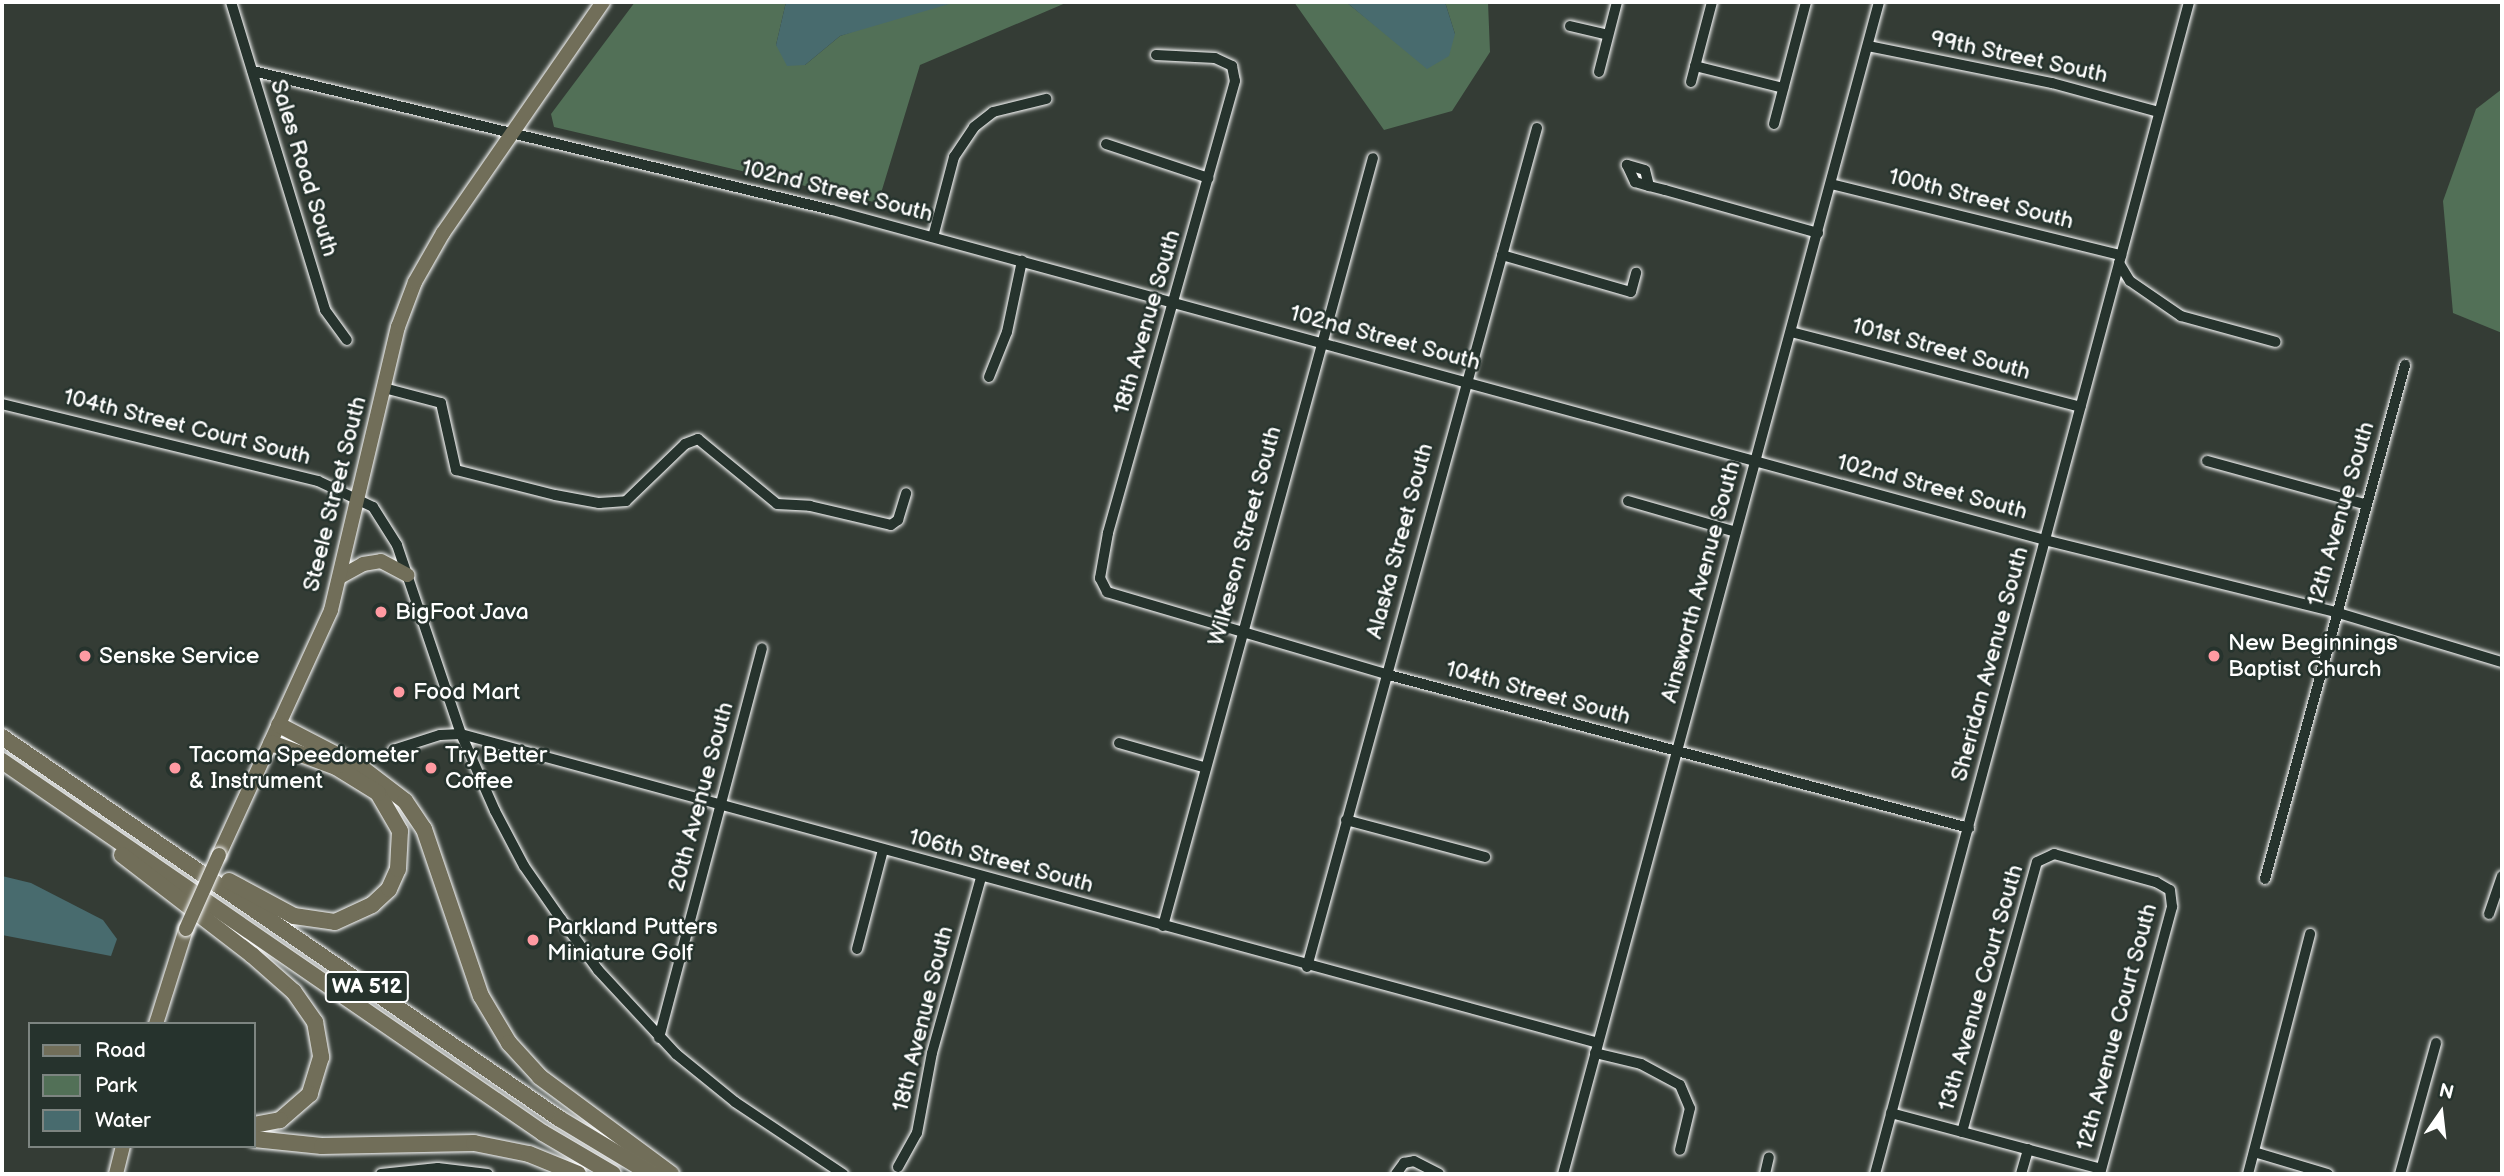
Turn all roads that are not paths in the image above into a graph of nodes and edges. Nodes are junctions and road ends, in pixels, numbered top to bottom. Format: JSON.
{"nodes":[{"id":1,"x":231,"y":2,"type":"edge"},
{"id":2,"x":603,"y":2,"type":"edge"},
{"id":3,"x":1617,"y":2,"type":"edge"},
{"id":4,"x":1712,"y":2,"type":"edge"},
{"id":5,"x":1806,"y":2,"type":"edge"},
{"id":6,"x":1880,"y":2,"type":"edge"},
{"id":7,"x":2189,"y":2,"type":"edge"},
{"id":8,"x":1570,"y":26,"type":"dead end"},
{"id":9,"x":1608,"y":35,"type":"junction"},
{"id":10,"x":1868,"y":46,"type":"junction"},
{"id":11,"x":1156,"y":55,"type":"dead end"},
{"id":12,"x":1695,"y":66,"type":"junction"},
{"id":13,"x":253,"y":71,"type":"junction"},
{"id":14,"x":1599,"y":72,"type":"dead end"},
{"id":15,"x":1691,"y":82,"type":"dead end"},
{"id":16,"x":1783,"y":88,"type":"junction"},
{"id":17,"x":1046,"y":99,"type":"dead end"},
{"id":18,"x":2160,"y":112,"type":"junction"},
{"id":19,"x":1774,"y":124,"type":"dead end"},
{"id":20,"x":1536,"y":128,"type":"dead end"},
{"id":21,"x":510,"y":135,"type":"junction"},
{"id":22,"x":1106,"y":144,"type":"dead end"},
{"id":23,"x":1373,"y":158,"type":"dead end"},
{"id":24,"x":1208,"y":178,"type":"junction"},
{"id":25,"x":1831,"y":184,"type":"junction"},
{"id":26,"x":1649,"y":186,"type":"dead end"},
{"id":27,"x":1818,"y":233,"type":"junction"},
{"id":28,"x":933,"y":237,"type":"junction"},
{"id":29,"x":1502,"y":255,"type":"junction"},
{"id":30,"x":2120,"y":259,"type":"junction"},
{"id":31,"x":1022,"y":261,"type":"junction"},
{"id":32,"x":1636,"y":273,"type":"dead end"},
{"id":33,"x":1175,"y":303,"type":"junction"},
{"id":34,"x":1791,"y":332,"type":"junction"},
{"id":35,"x":347,"y":340,"type":"dead end"},
{"id":36,"x":2276,"y":342,"type":"dead end"},
{"id":37,"x":1320,"y":343,"type":"junction"},
{"id":38,"x":2405,"y":365,"type":"dead end"},
{"id":39,"x":989,"y":377,"type":"dead end"},
{"id":40,"x":1465,"y":382,"type":"junction"},
{"id":41,"x":384,"y":388,"type":"junction"},
{"id":42,"x":2,"y":404,"type":"edge"},
{"id":43,"x":2080,"y":407,"type":"junction"},
{"id":44,"x":1755,"y":461,"type":"junction"},
{"id":45,"x":2207,"y":461,"type":"dead end"},
{"id":46,"x":906,"y":493,"type":"dead end"},
{"id":47,"x":360,"y":497,"type":"junction"},
{"id":48,"x":1628,"y":501,"type":"dead end"},
{"id":49,"x":2364,"y":505,"type":"junction"},
{"id":50,"x":1736,"y":532,"type":"junction"},
{"id":51,"x":2045,"y":540,"type":"junction"},
{"id":52,"x":407,"y":575,"type":"junction"},
{"id":53,"x":340,"y":577,"type":"junction"},
{"id":54,"x":1102,"y":585,"type":"joint"},
{"id":55,"x":2335,"y":612,"type":"junction"},
{"id":56,"x":1240,"y":633,"type":"junction"},
{"id":57,"x":762,"y":648,"type":"dead end"},
{"id":58,"x":2502,"y":662,"type":"edge"},
{"id":59,"x":1385,"y":674,"type":"junction"},
{"id":60,"x":279,"y":725,"type":"junction"},
{"id":61,"x":461,"y":734,"type":"junction"},
{"id":62,"x":2,"y":737,"type":"edge"},
{"id":63,"x":271,"y":743,"type":"junction"},
{"id":64,"x":1119,"y":743,"type":"dead end"},
{"id":65,"x":393,"y":750,"type":"dead end"},
{"id":66,"x":1676,"y":752,"type":"junction"},
{"id":67,"x":2,"y":761,"type":"edge"},
{"id":68,"x":1203,"y":767,"type":"junction"},
{"id":69,"x":87,"y":795,"type":"junction"},
{"id":70,"x":721,"y":806,"type":"junction"},
{"id":71,"x":80,"y":815,"type":"junction"},
{"id":72,"x":1346,"y":820,"type":"junction"},
{"id":73,"x":1969,"y":828,"type":"junction"},
{"id":74,"x":883,"y":850,"type":"junction"},
{"id":75,"x":1485,"y":857,"type":"dead end"},
{"id":76,"x":2042,"y":857,"type":"joint"},
{"id":77,"x":2502,"y":876,"type":"edge"},
{"id":78,"x":981,"y":877,"type":"junction"},
{"id":79,"x":2264,"y":879,"type":"dead end"},
{"id":80,"x":2489,"y":914,"type":"dead end"},
{"id":81,"x":1163,"y":926,"type":"junction"},
{"id":82,"x":2310,"y":934,"type":"dead end"},
{"id":83,"x":857,"y":949,"type":"dead end"},
{"id":84,"x":1307,"y":967,"type":"junction"},
{"id":85,"x":157,"y":1022,"type":"edge"},
{"id":86,"x":659,"y":1038,"type":"junction"},
{"id":87,"x":2436,"y":1043,"type":"dead end"},
{"id":88,"x":1597,"y":1048,"type":"junction"},
{"id":89,"x":1891,"y":1113,"type":"junction"},
{"id":90,"x":256,"y":1124,"type":"edge"},
{"id":91,"x":1962,"y":1132,"type":"junction"},
{"id":92,"x":256,"y":1139,"type":"edge"},
{"id":93,"x":123,"y":1148,"type":"edge"},
{"id":94,"x":2028,"y":1149,"type":"junction"},
{"id":95,"x":1680,"y":1150,"type":"dead end"},
{"id":96,"x":2253,"y":1152,"type":"junction"},
{"id":97,"x":1769,"y":1157,"type":"dead end"},
{"id":98,"x":898,"y":1167,"type":"dead end"},
{"id":99,"x":2101,"y":1172,"type":"edge"},
{"id":100,"x":117,"y":1174,"type":"edge"},
{"id":101,"x":381,"y":1174,"type":"edge"},
{"id":102,"x":488,"y":1174,"type":"edge"},
{"id":103,"x":578,"y":1174,"type":"edge"},
{"id":104,"x":613,"y":1174,"type":"edge"},
{"id":105,"x":651,"y":1174,"type":"edge"},
{"id":106,"x":671,"y":1174,"type":"edge"},
{"id":107,"x":844,"y":1174,"type":"edge"},
{"id":108,"x":1396,"y":1174,"type":"edge"},
{"id":109,"x":1439,"y":1174,"type":"edge"},
{"id":110,"x":1563,"y":1174,"type":"edge"},
{"id":111,"x":1765,"y":1174,"type":"edge"},
{"id":112,"x":1875,"y":1174,"type":"edge"},
{"id":113,"x":2021,"y":1174,"type":"edge"},
{"id":114,"x":2248,"y":1174,"type":"edge"},
{"id":115,"x":2328,"y":1174,"type":"edge"},
{"id":116,"x":2400,"y":1174,"type":"edge"}],
"edges":[{"from":1,"to":13,"type":"street","name":"Sales Road South"},
{"from":2,"to":21,"type":"main road","name":"Steele Street South"},
{"from":3,"to":9,"type":"street"},
{"from":4,"to":12,"type":"street"},
{"from":5,"to":16,"type":"street"},
{"from":6,"to":10,"type":"street","name":"Ainsworth Avenue South"},
{"from":7,"to":18,"type":"street","name":"Sheridan Avenue South"},
{"from":8,"to":9,"type":"street"},
{"from":9,"to":14,"type":"street"},
{"from":10,"to":18,"type":"street","name":"99th Street South"},
{"from":10,"to":25,"type":"street","name":"Ainsworth Avenue South"},
{"from":11,"to":24,"type":"street","name":"18th Avenue South"},
{"from":12,"to":15,"type":"street"},
{"from":12,"to":16,"type":"street"},
{"from":13,"to":21,"type":"street","name":"102nd Street South"},
{"from":13,"to":35,"type":"street","name":"Sales Road South"},
{"from":16,"to":19,"type":"street"},
{"from":17,"to":28,"type":"street"},
{"from":18,"to":30,"type":"street","name":"Sheridan Avenue South"},
{"from":20,"to":29,"type":"street","name":"Alaska Street South"},
{"from":21,"to":28,"type":"street","name":"102nd Street South"},
{"from":21,"to":41,"type":"main road","name":"Steele Street South"},
{"from":22,"to":24,"type":"street"},
{"from":23,"to":37,"type":"street","name":"Wilkeson Street South"},
{"from":24,"to":33,"type":"street","name":"18th Avenue South"},
{"from":25,"to":27,"type":"street","name":"Ainsworth Avenue South"},
{"from":25,"to":30,"type":"street","name":"100th Street South"},
{"from":26,"to":27,"type":"street"},
{"from":27,"to":34,"type":"street","name":"Ainsworth Avenue South"},
{"from":28,"to":31,"type":"street","name":"102nd Street South"},
{"from":29,"to":32,"type":"street"},
{"from":29,"to":40,"type":"street","name":"Alaska Street South"},
{"from":30,"to":36,"type":"street"},
{"from":30,"to":43,"type":"street","name":"Sheridan Avenue South"},
{"from":31,"to":33,"type":"street","name":"102nd Street South"},
{"from":31,"to":39,"type":"street"},
{"from":33,"to":37,"type":"street","name":"102nd Street South"},
{"from":33,"to":54,"type":"street","name":"18th Avenue South"},
{"from":34,"to":43,"type":"street","name":"101st Street South"},
{"from":34,"to":44,"type":"street","name":"Ainsworth Avenue South"},
{"from":37,"to":40,"type":"street","name":"102nd Street South"},
{"from":37,"to":56,"type":"street","name":"Wilkeson Street South"},
{"from":38,"to":49,"type":"street","name":"12th Avenue South"},
{"from":40,"to":44,"type":"street","name":"102nd Street South"},
{"from":40,"to":59,"type":"street","name":"Alaska Street South"},
{"from":41,"to":46,"type":"street"},
{"from":41,"to":47,"type":"main road","name":"Steele Street South"},
{"from":42,"to":47,"type":"street","name":"104th Street Court South"},
{"from":43,"to":51,"type":"street","name":"Sheridan Avenue South"},
{"from":44,"to":50,"type":"street","name":"Ainsworth Avenue South"},
{"from":44,"to":51,"type":"street","name":"102nd Street South"},
{"from":45,"to":49,"type":"street"},
{"from":47,"to":52,"type":"street"},
{"from":47,"to":53,"type":"main road","name":"Steele Street South"},
{"from":48,"to":50,"type":"street"},
{"from":49,"to":55,"type":"street","name":"12th Avenue South"},
{"from":50,"to":66,"type":"street","name":"Ainsworth Avenue South"},
{"from":51,"to":55,"type":"street","name":"102nd Street South"},
{"from":51,"to":73,"type":"street","name":"Sheridan Avenue South"},
{"from":52,"to":53,"type":"main road"},
{"from":52,"to":61,"type":"street"},
{"from":53,"to":60,"type":"main road","name":"Steele Street South"},
{"from":54,"to":56,"type":"street","name":"104th Street South"},
{"from":55,"to":58,"type":"street","name":"102nd Street South"},
{"from":55,"to":79,"type":"street","name":"12th Avenue South"},
{"from":56,"to":59,"type":"street","name":"104th Street South"},
{"from":56,"to":68,"type":"street","name":"Wilkeson Street South"},
{"from":57,"to":70,"type":"street","name":"20th Avenue South"},
{"from":59,"to":66,"type":"street","name":"104th Street South"},
{"from":59,"to":72,"type":"street","name":"Alaska Street South"},
{"from":60,"to":63,"type":"main road","name":"Steele Street South"},
{"from":60,"to":106,"type":"highway"},
{"from":61,"to":65,"type":"street","name":"106th Street South"},
{"from":61,"to":70,"type":"street","name":"106th Street South"},
{"from":61,"to":86,"type":"street"},
{"from":62,"to":69,"type":"highway","number":"WA 512"},
{"from":63,"to":69,"type":"highway"},
{"from":63,"to":85,"type":"main road","name":"Steele Street South","bridge":true},
{"from":64,"to":68,"type":"street"},
{"from":66,"to":73,"type":"street","name":"104th Street South"},
{"from":66,"to":88,"type":"street","name":"Ainsworth Avenue South"},
{"from":67,"to":71,"type":"highway","number":"WA 512"},
{"from":68,"to":81,"type":"street","name":"Wilkeson Street South"},
{"from":69,"to":105,"type":"highway","number":"WA 512"},
{"from":70,"to":74,"type":"street","name":"106th Street South"},
{"from":70,"to":86,"type":"street","name":"20th Avenue South"},
{"from":71,"to":90,"type":"highway"},
{"from":71,"to":104,"type":"highway","number":"WA 512"},
{"from":72,"to":75,"type":"street"},
{"from":72,"to":84,"type":"street","name":"Alaska Street South"},
{"from":73,"to":89,"type":"street","name":"Sheridan Avenue South"},
{"from":74,"to":78,"type":"street","name":"106th Street South"},
{"from":74,"to":83,"type":"street"},
{"from":76,"to":91,"type":"street","name":"13th Avenue Court South"},
{"from":76,"to":99,"type":"street","name":"12th Avenue Court South"},
{"from":77,"to":80,"type":"street"},
{"from":78,"to":81,"type":"street","name":"106th Street South"},
{"from":78,"to":98,"type":"street","name":"18th Avenue South"},
{"from":81,"to":84,"type":"street","name":"106th Street South"},
{"from":82,"to":96,"type":"street"},
{"from":84,"to":88,"type":"street","name":"106th Street South"},
{"from":86,"to":107,"type":"street"},
{"from":87,"to":116,"type":"street"},
{"from":88,"to":95,"type":"street","name":"106th Street South"},
{"from":88,"to":110,"type":"street","name":"Ainsworth Avenue South"},
{"from":89,"to":91,"type":"street"},
{"from":89,"to":112,"type":"street","name":"Sheridan Avenue South"},
{"from":91,"to":94,"type":"street"},
{"from":92,"to":103,"type":"highway"},
{"from":93,"to":100,"type":"main road"},
{"from":94,"to":99,"type":"street"},
{"from":94,"to":113,"type":"street"},
{"from":96,"to":114,"type":"street"},
{"from":96,"to":115,"type":"street"},
{"from":97,"to":111,"type":"street"},
{"from":101,"to":102,"type":"street"},
{"from":108,"to":109,"type":"street"}]}
